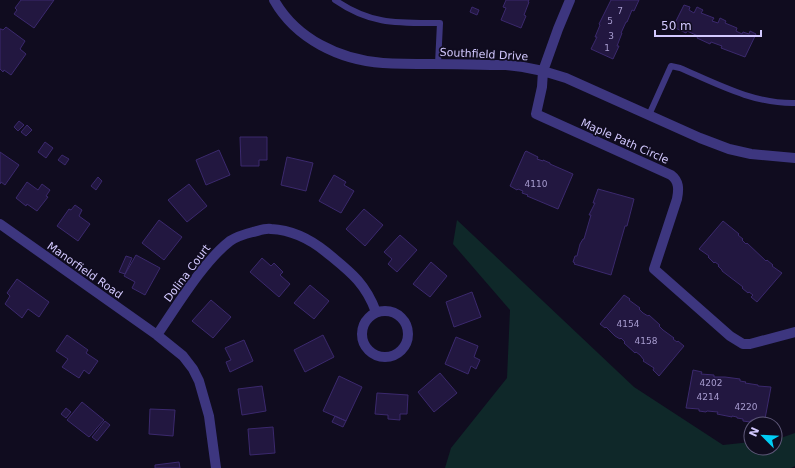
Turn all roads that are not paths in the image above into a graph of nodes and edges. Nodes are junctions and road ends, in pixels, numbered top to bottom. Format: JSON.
{"nodes":[{"id":1,"x":274,"y":0,"type":"edge"},
{"id":2,"x":335,"y":0,"type":"edge"},
{"id":3,"x":570,"y":0,"type":"edge"},
{"id":4,"x":438,"y":64,"type":"junction"},
{"id":5,"x":543,"y":71,"type":"junction"},
{"id":6,"x":795,"y":103,"type":"edge"},
{"id":7,"x":649,"y":115,"type":"junction"},
{"id":8,"x":795,"y":158,"type":"edge"},
{"id":9,"x":0,"y":224,"type":"edge"},
{"id":10,"x":376,"y":312,"type":"junction"},
{"id":11,"x":795,"y":332,"type":"edge"},
{"id":12,"x":157,"y":335,"type":"junction"},
{"id":13,"x":216,"y":468,"type":"edge"}],
"edges":[{"from":1,"to":4,"type":"street","name":"Southfield Drive"},
{"from":2,"to":4,"type":"lane"},
{"from":3,"to":5,"type":"street"},
{"from":4,"to":5,"type":"street","name":"Southfield Drive"},
{"from":5,"to":7,"type":"street","name":"Southfield Drive"},
{"from":5,"to":11,"type":"street","name":"Maple Path Circle"},
{"from":6,"to":7,"type":"lane"},
{"from":7,"to":8,"type":"street","name":"Southfield Drive"},
{"from":9,"to":12,"type":"street","name":"Manorfield Road"},
{"from":10,"to":10,"type":"street"},
{"from":10,"to":12,"type":"street","name":"Dolina Court"},
{"from":12,"to":13,"type":"street","name":"Manorfield Road"}]}
